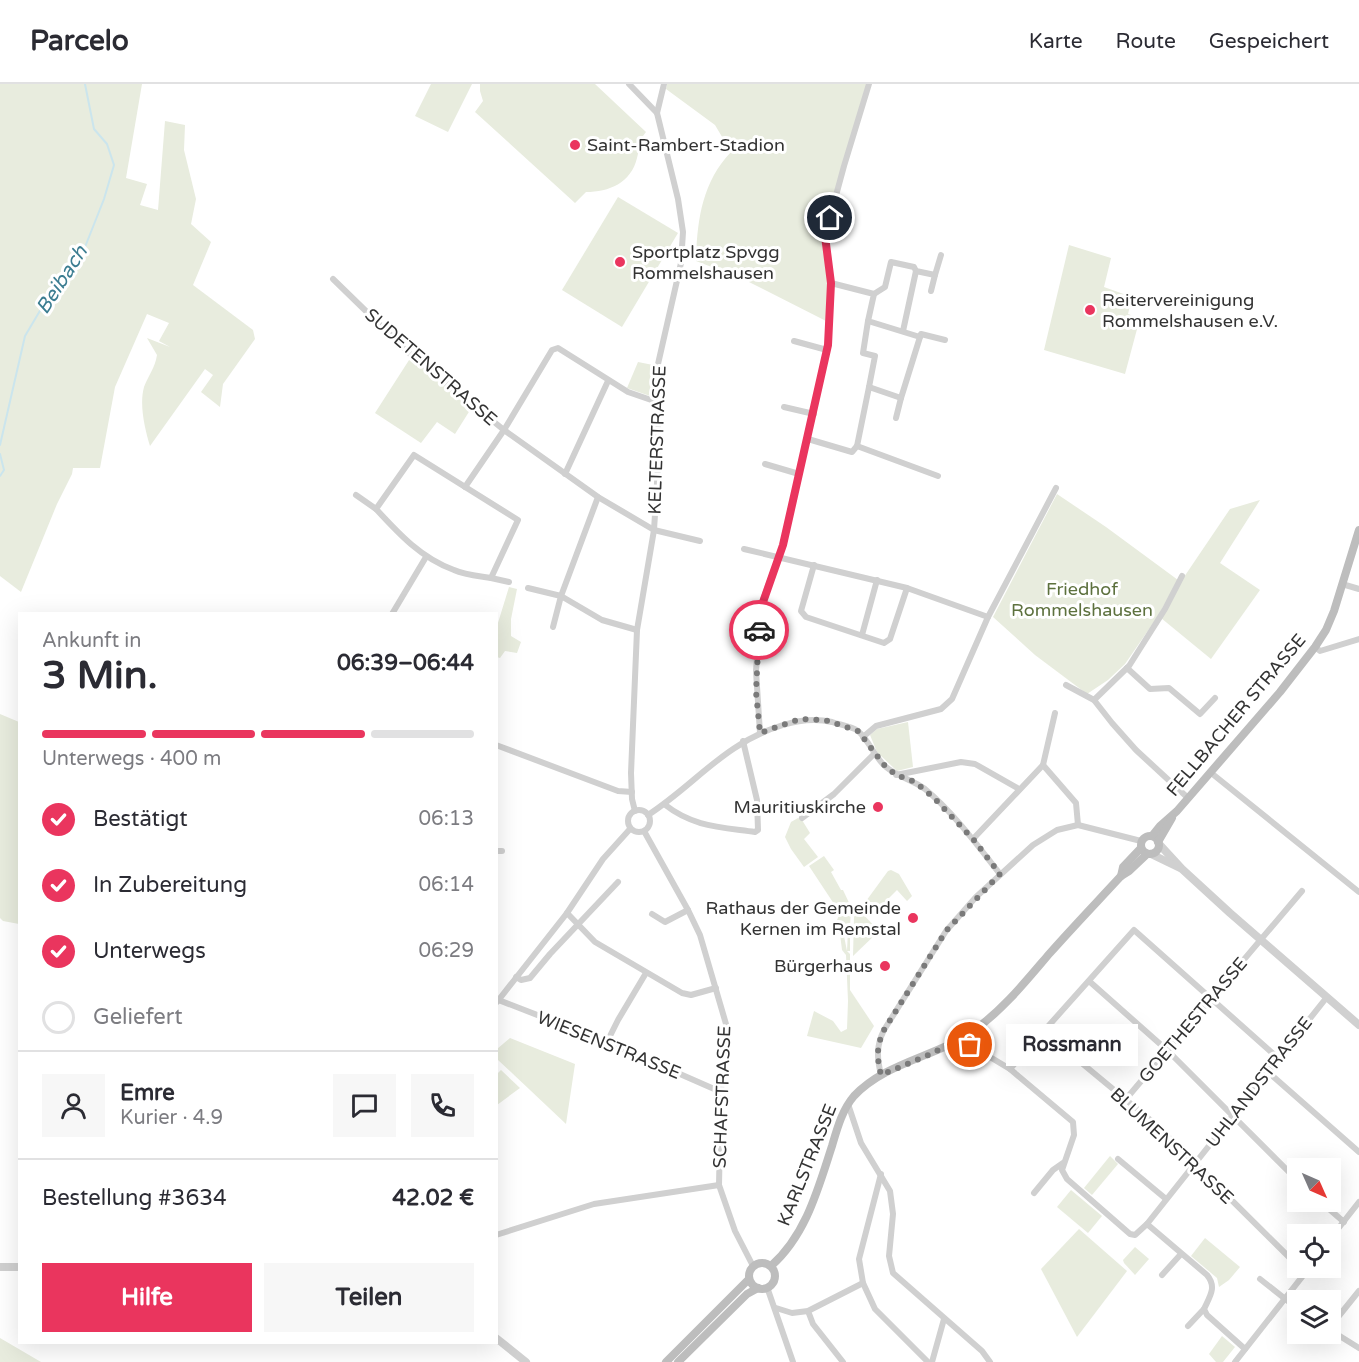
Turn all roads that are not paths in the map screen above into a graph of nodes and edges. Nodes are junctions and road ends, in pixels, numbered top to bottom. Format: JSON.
{"nodes":[{"id":1,"x":629,"y":84,"type":"edge"},
{"id":2,"x":664,"y":84,"type":"edge"},
{"id":3,"x":869,"y":84,"type":"edge"},
{"id":4,"x":657,"y":113,"type":"junction"},
{"id":5,"x":941,"y":255,"type":"dead end"},
{"id":6,"x":916,"y":271,"type":"junction"},
{"id":7,"x":935,"y":275,"type":"junction"},
{"id":8,"x":333,"y":279,"type":"dead end"},
{"id":9,"x":831,"y":283,"type":"junction"},
{"id":10,"x":931,"y":291,"type":"dead end"},
{"id":11,"x":874,"y":294,"type":"junction"},
{"id":12,"x":868,"y":321,"type":"junction"},
{"id":13,"x":903,"y":331,"type":"junction"},
{"id":14,"x":920,"y":337,"type":"junction"},
{"id":15,"x":945,"y":340,"type":"dead end"},
{"id":16,"x":794,"y":341,"type":"dead end"},
{"id":17,"x":826,"y":350,"type":"junction"},
{"id":18,"x":608,"y":381,"type":"junction"},
{"id":19,"x":869,"y":387,"type":"junction"},
{"id":20,"x":902,"y":398,"type":"junction"},
{"id":21,"x":657,"y":402,"type":"junction"},
{"id":22,"x":784,"y":407,"type":"dead end"},
{"id":23,"x":813,"y":414,"type":"junction"},
{"id":24,"x":896,"y":418,"type":"dead end"},
{"id":25,"x":504,"y":430,"type":"junction"},
{"id":26,"x":808,"y":440,"type":"junction"},
{"id":27,"x":857,"y":446,"type":"junction"},
{"id":28,"x":765,"y":464,"type":"dead end"},
{"id":29,"x":565,"y":474,"type":"junction"},
{"id":30,"x":799,"y":474,"type":"junction"},
{"id":31,"x":938,"y":476,"type":"dead end"},
{"id":32,"x":465,"y":487,"type":"junction"},
{"id":33,"x":1056,"y":488,"type":"dead end"},
{"id":34,"x":356,"y":495,"type":"dead end"},
{"id":35,"x":598,"y":497,"type":"junction"},
{"id":36,"x":376,"y":509,"type":"junction"},
{"id":37,"x":654,"y":530,"type":"junction"},
{"id":38,"x":1359,"y":530,"type":"edge"},
{"id":39,"x":700,"y":541,"type":"dead end"},
{"id":40,"x":744,"y":549,"type":"dead end"},
{"id":41,"x":780,"y":556,"type":"junction"},
{"id":42,"x":426,"y":557,"type":"junction"},
{"id":43,"x":814,"y":565,"type":"junction"},
{"id":44,"x":1182,"y":576,"type":"dead end"},
{"id":45,"x":491,"y":578,"type":"junction"},
{"id":46,"x":877,"y":580,"type":"junction"},
{"id":47,"x":508,"y":582,"type":"dead end"},
{"id":48,"x":1342,"y":584,"type":"junction"},
{"id":49,"x":528,"y":588,"type":"dead end"},
{"id":50,"x":907,"y":588,"type":"junction"},
{"id":51,"x":1359,"y":590,"type":"edge"},
{"id":52,"x":561,"y":596,"type":"junction"},
{"id":53,"x":393,"y":612,"type":"edge"},
{"id":54,"x":988,"y":617,"type":"junction"},
{"id":55,"x":553,"y":627,"type":"dead end"},
{"id":56,"x":637,"y":630,"type":"junction"},
{"id":57,"x":862,"y":635,"type":"junction"},
{"id":58,"x":1359,"y":639,"type":"edge"},
{"id":59,"x":1315,"y":647,"type":"junction"},
{"id":60,"x":1127,"y":668,"type":"junction"},
{"id":61,"x":1066,"y":685,"type":"dead end"},
{"id":62,"x":1215,"y":698,"type":"dead end"},
{"id":63,"x":1094,"y":700,"type":"junction"},
{"id":64,"x":1055,"y":713,"type":"dead end"},
{"id":65,"x":760,"y":733,"type":"junction"},
{"id":66,"x":863,"y":737,"type":"junction"},
{"id":67,"x":743,"y":741,"type":"junction"},
{"id":68,"x":498,"y":746,"type":"edge"},
{"id":69,"x":874,"y":754,"type":"junction"},
{"id":70,"x":1043,"y":765,"type":"junction"},
{"id":71,"x":1210,"y":772,"type":"junction"},
{"id":72,"x":896,"y":775,"type":"junction"},
{"id":73,"x":1019,"y":789,"type":"junction"},
{"id":74,"x":632,"y":792,"type":"junction"},
{"id":75,"x":1188,"y":798,"type":"junction"},
{"id":76,"x":664,"y":804,"type":"junction"},
{"id":77,"x":635,"y":811,"type":"junction"},
{"id":78,"x":648,"y":815,"type":"junction"},
{"id":79,"x":802,"y":818,"type":"dead end"},
{"id":80,"x":1078,"y":825,"type":"junction"},
{"id":81,"x":630,"y":829,"type":"junction"},
{"id":82,"x":644,"y":831,"type":"junction"},
{"id":83,"x":973,"y":839,"type":"junction"},
{"id":84,"x":1156,"y":841,"type":"junction"},
{"id":85,"x":1145,"y":849,"type":"junction"},
{"id":86,"x":1182,"y":869,"type":"junction"},
{"id":87,"x":1000,"y":874,"type":"junction"},
{"id":88,"x":618,"y":882,"type":"dead end"},
{"id":89,"x":1302,"y":891,"type":"dead end"},
{"id":90,"x":1359,"y":892,"type":"edge"},
{"id":91,"x":688,"y":910,"type":"junction"},
{"id":92,"x":567,"y":913,"type":"junction"},
{"id":93,"x":652,"y":914,"type":"dead end"},
{"id":94,"x":578,"y":925,"type":"junction"},
{"id":95,"x":1261,"y":940,"type":"junction"},
{"id":96,"x":646,"y":973,"type":"junction"},
{"id":97,"x":516,"y":977,"type":"junction"},
{"id":98,"x":1089,"y":981,"type":"junction"},
{"id":99,"x":716,"y":988,"type":"junction"},
{"id":100,"x":1327,"y":997,"type":"junction"},
{"id":101,"x":1211,"y":998,"type":"junction"},
{"id":102,"x":498,"y":1000,"type":"edge"},
{"id":103,"x":498,"y":1001,"type":"edge"},
{"id":104,"x":1359,"y":1025,"type":"edge"},
{"id":105,"x":1043,"y":1030,"type":"junction"},
{"id":106,"x":965,"y":1036,"type":"junction"},
{"id":107,"x":607,"y":1042,"type":"junction"},
{"id":108,"x":1168,"y":1051,"type":"junction"},
{"id":109,"x":1278,"y":1058,"type":"junction"},
{"id":110,"x":1010,"y":1069,"type":"junction"},
{"id":111,"x":1267,"y":1071,"type":"junction"},
{"id":112,"x":881,"y":1075,"type":"junction"},
{"id":113,"x":721,"y":1092,"type":"junction"},
{"id":114,"x":1125,"y":1100,"type":"junction"},
{"id":115,"x":848,"y":1104,"type":"junction"},
{"id":116,"x":1233,"y":1115,"type":"junction"},
{"id":117,"x":1359,"y":1152,"type":"edge"},
{"id":118,"x":1118,"y":1159,"type":"dead end"},
{"id":119,"x":1063,"y":1163,"type":"junction"},
{"id":120,"x":1194,"y":1164,"type":"junction"},
{"id":121,"x":1287,"y":1171,"type":"edge"},
{"id":122,"x":880,"y":1174,"type":"junction"},
{"id":123,"x":719,"y":1185,"type":"junction"},
{"id":124,"x":1034,"y":1193,"type":"dead end"},
{"id":125,"x":1167,"y":1199,"type":"junction"},
{"id":126,"x":1359,"y":1202,"type":"edge"},
{"id":127,"x":1332,"y":1212,"type":"edge"},
{"id":128,"x":1344,"y":1222,"type":"junction"},
{"id":129,"x":1147,"y":1224,"type":"junction"},
{"id":130,"x":1341,"y":1226,"type":"edge"},
{"id":131,"x":498,"y":1234,"type":"edge"},
{"id":132,"x":1181,"y":1254,"type":"junction"},
{"id":133,"x":1287,"y":1256,"type":"edge"},
{"id":134,"x":753,"y":1266,"type":"junction"},
{"id":135,"x":771,"y":1266,"type":"junction"},
{"id":136,"x":0,"y":1267,"type":"edge"},
{"id":137,"x":18,"y":1267,"type":"edge"},
{"id":138,"x":1162,"y":1275,"type":"dead end"},
{"id":139,"x":1301,"y":1278,"type":"edge"},
{"id":140,"x":749,"y":1279,"type":"junction"},
{"id":141,"x":1260,"y":1279,"type":"dead end"},
{"id":142,"x":863,"y":1283,"type":"junction"},
{"id":143,"x":762,"y":1288,"type":"junction"},
{"id":144,"x":1359,"y":1291,"type":"edge"},
{"id":145,"x":1284,"y":1300,"type":"junction"},
{"id":146,"x":1287,"y":1302,"type":"edge"},
{"id":147,"x":776,"y":1308,"type":"junction"},
{"id":148,"x":1204,"y":1309,"type":"junction"},
{"id":149,"x":808,"y":1311,"type":"junction"},
{"id":150,"x":1341,"y":1315,"type":"edge"},
{"id":151,"x":944,"y":1320,"type":"junction"},
{"id":152,"x":1188,"y":1326,"type":"dead end"},
{"id":153,"x":1341,"y":1336,"type":"edge"},
{"id":154,"x":498,"y":1340,"type":"edge"},
{"id":155,"x":1359,"y":1348,"type":"edge"},
{"id":156,"x":1245,"y":1349,"type":"junction"},
{"id":157,"x":526,"y":1362,"type":"edge"},
{"id":158,"x":666,"y":1362,"type":"edge"},
{"id":159,"x":678,"y":1362,"type":"edge"},
{"id":160,"x":793,"y":1362,"type":"edge"},
{"id":161,"x":843,"y":1362,"type":"edge"},
{"id":162,"x":930,"y":1362,"type":"edge"},
{"id":163,"x":990,"y":1362,"type":"edge"},
{"id":164,"x":1235,"y":1362,"type":"edge"}],
"edges":[{"from":1,"to":4,"type":"street"},
{"from":2,"to":4,"type":"street"},
{"from":3,"to":9,"type":"street"},
{"from":4,"to":21,"type":"street","name":"KELTERSTRASSE"},
{"from":5,"to":7,"type":"street"},
{"from":6,"to":7,"type":"street"},
{"from":6,"to":11,"type":"street"},
{"from":6,"to":13,"type":"street"},
{"from":7,"to":10,"type":"street"},
{"from":8,"to":25,"type":"street","name":"SUDETENSTRASSE"},
{"from":9,"to":11,"type":"street"},
{"from":9,"to":17,"type":"street"},
{"from":11,"to":12,"type":"street"},
{"from":12,"to":13,"type":"street"},
{"from":12,"to":19,"type":"street"},
{"from":13,"to":14,"type":"street"},
{"from":14,"to":15,"type":"street"},
{"from":14,"to":20,"type":"street"},
{"from":16,"to":17,"type":"street"},
{"from":17,"to":23,"type":"street"},
{"from":18,"to":21,"type":"street"},
{"from":18,"to":25,"type":"street"},
{"from":18,"to":29,"type":"street"},
{"from":19,"to":20,"type":"street"},
{"from":19,"to":27,"type":"street"},
{"from":20,"to":24,"type":"street"},
{"from":21,"to":37,"type":"street","name":"KELTERSTRASSE"},
{"from":22,"to":23,"type":"street"},
{"from":23,"to":26,"type":"street"},
{"from":25,"to":29,"type":"street","name":"SUDETENSTRASSE"},
{"from":25,"to":32,"type":"street","name":"SUDETENSTRASSE"},
{"from":26,"to":27,"type":"street"},
{"from":26,"to":30,"type":"street"},
{"from":27,"to":31,"type":"street"},
{"from":28,"to":30,"type":"street"},
{"from":29,"to":35,"type":"street","name":"SUDETENSTRASSE"},
{"from":30,"to":41,"type":"street"},
{"from":32,"to":36,"type":"street"},
{"from":32,"to":45,"type":"street"},
{"from":33,"to":54,"type":"street"},
{"from":34,"to":36,"type":"street"},
{"from":35,"to":37,"type":"street","name":"SUDETENSTRASSE"},
{"from":35,"to":52,"type":"street"},
{"from":36,"to":42,"type":"street"},
{"from":37,"to":39,"type":"street","name":"SUDETENSTRASSE"},
{"from":37,"to":56,"type":"street","name":"KELTERSTRASSE"},
{"from":38,"to":48,"type":"main road","name":"FELLBACHER STRASSE"},
{"from":40,"to":41,"type":"street"},
{"from":41,"to":43,"type":"street"},
{"from":41,"to":65,"type":"street"},
{"from":42,"to":45,"type":"street"},
{"from":42,"to":53,"type":"street"},
{"from":43,"to":46,"type":"street"},
{"from":43,"to":57,"type":"street"},
{"from":44,"to":60,"type":"street"},
{"from":45,"to":47,"type":"street"},
{"from":46,"to":50,"type":"street"},
{"from":46,"to":57,"type":"street"},
{"from":48,"to":51,"type":"street"},
{"from":48,"to":59,"type":"main road","name":"FELLBACHER STRASSE"},
{"from":49,"to":52,"type":"street"},
{"from":50,"to":54,"type":"street"},
{"from":50,"to":57,"type":"street"},
{"from":52,"to":55,"type":"street"},
{"from":52,"to":56,"type":"street"},
{"from":54,"to":66,"type":"street"},
{"from":56,"to":74,"type":"street","name":"KELTERSTRASSE"},
{"from":58,"to":59,"type":"street"},
{"from":59,"to":71,"type":"main road","name":"FELLBACHER STRASSE"},
{"from":60,"to":62,"type":"street"},
{"from":60,"to":63,"type":"street"},
{"from":61,"to":63,"type":"street"},
{"from":63,"to":75,"type":"street"},
{"from":64,"to":70,"type":"street"},
{"from":65,"to":66,"type":"street"},
{"from":65,"to":67,"type":"street"},
{"from":66,"to":69,"type":"street"},
{"from":67,"to":76,"type":"street"},
{"from":67,"to":76,"type":"street"},
{"from":68,"to":74,"type":"street"},
{"from":69,"to":72,"type":"street"},
{"from":69,"to":79,"type":"street"},
{"from":70,"to":73,"type":"street"},
{"from":70,"to":80,"type":"street"},
{"from":71,"to":75,"type":"main road","name":"FELLBACHER STRASSE"},
{"from":71,"to":90,"type":"street"},
{"from":72,"to":73,"type":"street"},
{"from":72,"to":83,"type":"street"},
{"from":73,"to":83,"type":"street"},
{"from":74,"to":77,"type":"street","name":"KELTERSTRASSE"},
{"from":75,"to":84,"type":"main road","name":"FELLBACHER STRASSE"},
{"from":76,"to":78,"type":"street"},
{"from":77,"to":78,"type":"street"},
{"from":77,"to":81,"type":"street"},
{"from":78,"to":82,"type":"street"},
{"from":80,"to":85,"type":"street"},
{"from":80,"to":87,"type":"street"},
{"from":81,"to":82,"type":"street"},
{"from":81,"to":92,"type":"street"},
{"from":82,"to":91,"type":"street","name":"SCHAFSTRASSE"},
{"from":83,"to":87,"type":"street"},
{"from":84,"to":85,"type":"main road","name":"FELLBACHER STRASSE"},
{"from":84,"to":85,"type":"main road"},
{"from":84,"to":86,"type":"street"},
{"from":85,"to":86,"type":"street"},
{"from":85,"to":106,"type":"main road","name":"KARLSTRASSE"},
{"from":86,"to":95,"type":"street"},
{"from":87,"to":112,"type":"street"},
{"from":88,"to":94,"type":"street"},
{"from":89,"to":95,"type":"street","name":"GOETHESTRASSE"},
{"from":91,"to":93,"type":"street"},
{"from":91,"to":99,"type":"street","name":"SCHAFSTRASSE"},
{"from":92,"to":94,"type":"street"},
{"from":92,"to":97,"type":"street"},
{"from":94,"to":96,"type":"street"},
{"from":94,"to":97,"type":"street"},
{"from":95,"to":100,"type":"street"},
{"from":95,"to":101,"type":"street","name":"GOETHESTRASSE"},
{"from":96,"to":99,"type":"street"},
{"from":96,"to":107,"type":"street"},
{"from":97,"to":102,"type":"street"},
{"from":98,"to":101,"type":"street"},
{"from":98,"to":105,"type":"street"},
{"from":98,"to":108,"type":"street"},
{"from":99,"to":113,"type":"street","name":"SCHAFSTRASSE"},
{"from":100,"to":104,"type":"street"},
{"from":100,"to":109,"type":"street","name":"UHLANDSTRASSE"},
{"from":101,"to":108,"type":"street","name":"GOETHESTRASSE"},
{"from":101,"to":109,"type":"street"},
{"from":103,"to":107,"type":"street","name":"WIESENSTRASSE"},
{"from":105,"to":110,"type":"street"},
{"from":105,"to":114,"type":"street","name":"BLUMENSTRASSE"},
{"from":106,"to":110,"type":"street"},
{"from":106,"to":112,"type":"main road","name":"KARLSTRASSE"},
{"from":107,"to":113,"type":"street","name":"WIESENSTRASSE"},
{"from":108,"to":114,"type":"street","name":"GOETHESTRASSE"},
{"from":108,"to":116,"type":"street"},
{"from":109,"to":111,"type":"street","name":"UHLANDSTRASSE"},
{"from":110,"to":119,"type":"street"},
{"from":111,"to":116,"type":"street","name":"UHLANDSTRASSE"},
{"from":111,"to":117,"type":"street"},
{"from":112,"to":115,"type":"main road","name":"KARLSTRASSE"},
{"from":113,"to":123,"type":"street","name":"SCHAFSTRASSE"},
{"from":114,"to":120,"type":"street","name":"BLUMENSTRASSE"},
{"from":115,"to":122,"type":"street"},
{"from":115,"to":135,"type":"main road","name":"KARLSTRASSE"},
{"from":116,"to":120,"type":"street","name":"UHLANDSTRASSE"},
{"from":116,"to":121,"type":"street"},
{"from":118,"to":125,"type":"street"},
{"from":119,"to":124,"type":"street"},
{"from":119,"to":129,"type":"street"},
{"from":120,"to":125,"type":"street","name":"UHLANDSTRASSE"},
{"from":120,"to":133,"type":"street","name":"BLUMENSTRASSE"},
{"from":122,"to":142,"type":"street"},
{"from":122,"to":151,"type":"street"},
{"from":123,"to":131,"type":"street"},
{"from":123,"to":134,"type":"street","name":"SCHAFSTRASSE"},
{"from":125,"to":129,"type":"street","name":"UHLANDSTRASSE"},
{"from":126,"to":128,"type":"street"},
{"from":127,"to":128,"type":"street"},
{"from":128,"to":130,"type":"street"},
{"from":129,"to":132,"type":"street"},
{"from":132,"to":138,"type":"street"},
{"from":132,"to":148,"type":"street"},
{"from":134,"to":135,"type":"main road"},
{"from":134,"to":140,"type":"main road"},
{"from":135,"to":143,"type":"main road"},
{"from":136,"to":137,"type":"street"},
{"from":139,"to":145,"type":"street"},
{"from":140,"to":143,"type":"main road"},
{"from":140,"to":158,"type":"main road"},
{"from":141,"to":145,"type":"street"},
{"from":142,"to":149,"type":"street"},
{"from":142,"to":162,"type":"street"},
{"from":143,"to":147,"type":"street"},
{"from":143,"to":159,"type":"main road"},
{"from":144,"to":150,"type":"street"},
{"from":145,"to":146,"type":"street"},
{"from":145,"to":156,"type":"street"},
{"from":147,"to":149,"type":"street"},
{"from":147,"to":160,"type":"street"},
{"from":148,"to":152,"type":"street"},
{"from":148,"to":156,"type":"street"},
{"from":149,"to":161,"type":"street"},
{"from":151,"to":162,"type":"street"},
{"from":151,"to":163,"type":"street"},
{"from":153,"to":155,"type":"street"},
{"from":154,"to":157,"type":"street"},
{"from":156,"to":164,"type":"street"}]}
